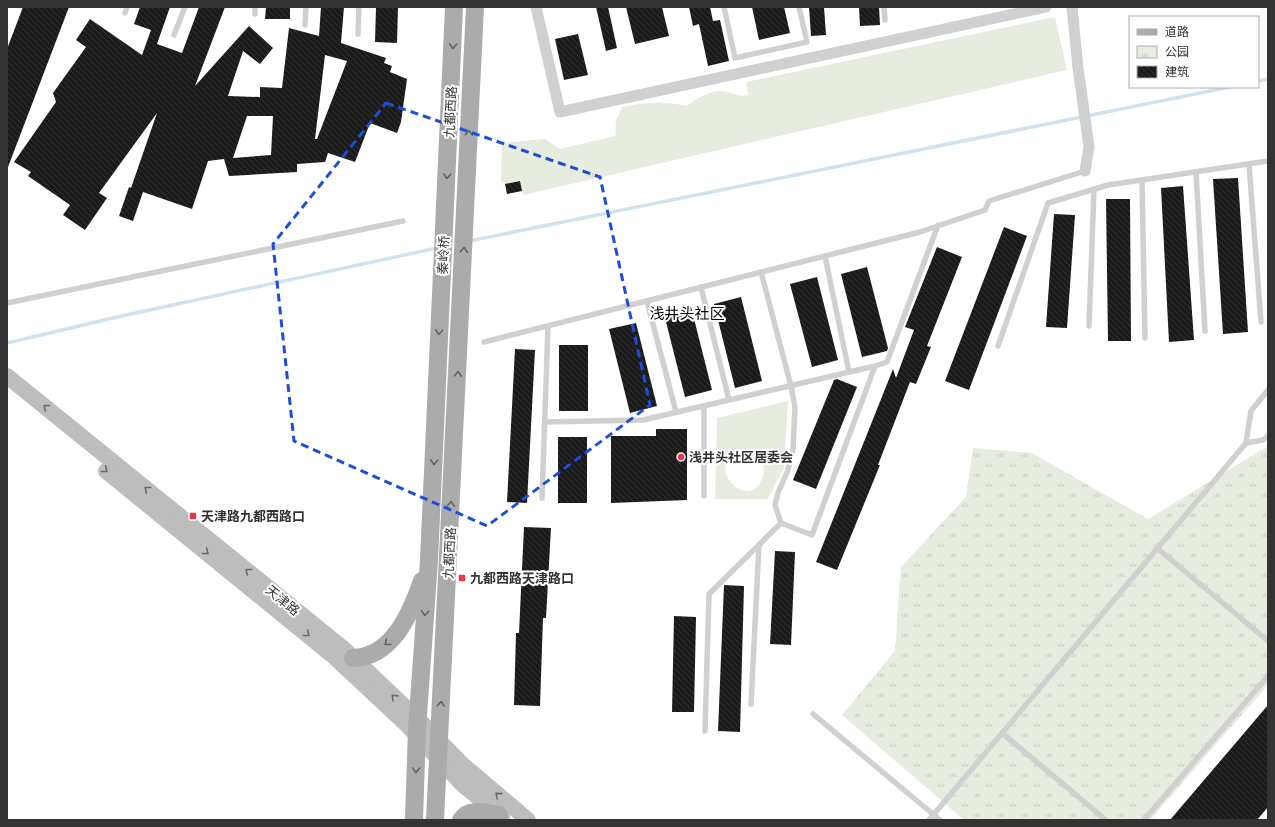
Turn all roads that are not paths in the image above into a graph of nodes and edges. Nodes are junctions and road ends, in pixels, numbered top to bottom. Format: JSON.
{"nodes":[{"id":1,"x":127,"y":7,"type":"edge"},
{"id":2,"x":185,"y":7,"type":"edge"},
{"id":3,"x":255,"y":7,"type":"edge"},
{"id":4,"x":306,"y":7,"type":"edge"},
{"id":5,"x":359,"y":7,"type":"edge"},
{"id":6,"x":454,"y":7,"type":"edge"},
{"id":7,"x":475,"y":7,"type":"edge"},
{"id":8,"x":536,"y":7,"type":"edge"},
{"id":9,"x":724,"y":7,"type":"edge"},
{"id":10,"x":799,"y":7,"type":"edge"},
{"id":11,"x":884,"y":7,"type":"edge"},
{"id":12,"x":1046,"y":7,"type":"edge"},
{"id":13,"x":1072,"y":7,"type":"edge"},
{"id":14,"x":125,"y":13,"type":"dead end"},
{"id":15,"x":255,"y":14,"type":"dead end"},
{"id":16,"x":885,"y":20,"type":"dead end"},
{"id":17,"x":305,"y":25,"type":"dead end"},
{"id":18,"x":358,"y":34,"type":"dead end"},
{"id":19,"x":174,"y":35,"type":"dead end"},
{"id":20,"x":1268,"y":162,"type":"edge"},
{"id":21,"x":1249,"y":164,"type":"junction"},
{"id":22,"x":1085,"y":171,"type":"joint"},
{"id":23,"x":1196,"y":172,"type":"junction"},
{"id":24,"x":1142,"y":180,"type":"junction"},
{"id":25,"x":1094,"y":189,"type":"junction"},
{"id":26,"x":466,"y":214,"type":"joint"},
{"id":27,"x":445,"y":217,"type":"joint"},
{"id":28,"x":403,"y":221,"type":"dead end"},
{"id":29,"x":938,"y":226,"type":"junction"},
{"id":30,"x":825,"y":256,"type":"junction"},
{"id":31,"x":761,"y":272,"type":"junction"},
{"id":32,"x":462,"y":287,"type":"joint"},
{"id":33,"x":701,"y":287,"type":"junction"},
{"id":34,"x":441,"y":293,"type":"joint"},
{"id":35,"x":647,"y":301,"type":"junction"},
{"id":36,"x":7,"y":303,"type":"edge"},
{"id":37,"x":1261,"y":322,"type":"dead end"},
{"id":38,"x":548,"y":326,"type":"junction"},
{"id":39,"x":1089,"y":326,"type":"dead end"},
{"id":40,"x":1206,"y":331,"type":"dead end"},
{"id":41,"x":1145,"y":338,"type":"dead end"},
{"id":42,"x":484,"y":342,"type":"dead end"},
{"id":43,"x":998,"y":346,"type":"dead end"},
{"id":44,"x":875,"y":366,"type":"junction"},
{"id":45,"x":849,"y":372,"type":"junction"},
{"id":46,"x":7,"y":376,"type":"edge"},
{"id":47,"x":791,"y":386,"type":"junction"},
{"id":48,"x":1268,"y":390,"type":"edge"},
{"id":49,"x":8,"y":391,"type":"edge"},
{"id":50,"x":729,"y":400,"type":"junction"},
{"id":51,"x":704,"y":406,"type":"junction"},
{"id":52,"x":676,"y":412,"type":"junction"},
{"id":53,"x":545,"y":422,"type":"junction"},
{"id":54,"x":1268,"y":436,"type":"edge"},
{"id":55,"x":1246,"y":443,"type":"junction"},
{"id":56,"x":704,"y":496,"type":"dead end"},
{"id":57,"x":542,"y":498,"type":"dead end"},
{"id":58,"x":781,"y":523,"type":"junction"},
{"id":59,"x":759,"y":545,"type":"junction"},
{"id":60,"x":1158,"y":548,"type":"junction"},
{"id":61,"x":429,"y":560,"type":"junction"},
{"id":62,"x":1268,"y":641,"type":"edge"},
{"id":63,"x":353,"y":658,"type":"junction"},
{"id":64,"x":1268,"y":676,"type":"edge"},
{"id":65,"x":751,"y":704,"type":"dead end"},
{"id":66,"x":813,"y":714,"type":"dead end"},
{"id":67,"x":418,"y":727,"type":"junction"},
{"id":68,"x":704,"y":731,"type":"dead end"},
{"id":69,"x":1002,"y":733,"type":"junction"},
{"id":70,"x":438,"y":748,"type":"junction"},
{"id":71,"x":933,"y":814,"type":"junction"},
{"id":72,"x":502,"y":818,"type":"edge"},
{"id":73,"x":414,"y":820,"type":"edge"},
{"id":74,"x":435,"y":820,"type":"edge"},
{"id":75,"x":461,"y":820,"type":"edge"},
{"id":76,"x":528,"y":820,"type":"edge"},
{"id":77,"x":928,"y":820,"type":"edge"},
{"id":78,"x":940,"y":820,"type":"edge"},
{"id":79,"x":1106,"y":820,"type":"edge"},
{"id":80,"x":1144,"y":820,"type":"edge"}],
"edges":[{"from":1,"to":14,"type":"lane"},
{"from":2,"to":19,"type":"lane"},
{"from":3,"to":15,"type":"lane"},
{"from":4,"to":17,"type":"lane"},
{"from":5,"to":18,"type":"lane"},
{"from":6,"to":27,"type":"main road","name":"九都西路","one_way":true},
{"from":26,"to":7,"type":"main road","name":"九都西路","one_way":true},
{"from":8,"to":12,"type":"street"},
{"from":9,"to":10,"type":"lane"},
{"from":11,"to":16,"type":"lane"},
{"from":13,"to":22,"type":"street"},
{"from":20,"to":21,"type":"lane"},
{"from":21,"to":23,"type":"lane"},
{"from":21,"to":37,"type":"lane"},
{"from":22,"to":29,"type":"lane"},
{"from":23,"to":24,"type":"lane"},
{"from":23,"to":40,"type":"lane"},
{"from":24,"to":25,"type":"lane"},
{"from":24,"to":41,"type":"lane"},
{"from":25,"to":39,"type":"lane"},
{"from":25,"to":43,"type":"lane"},
{"from":32,"to":26,"type":"main road","name":"秦岭桥","one_way":true},
{"from":27,"to":34,"type":"main road","name":"秦岭桥"},
{"from":28,"to":36,"type":"lane"},
{"from":29,"to":30,"type":"lane"},
{"from":29,"to":44,"type":"lane"},
{"from":30,"to":31,"type":"lane"},
{"from":30,"to":45,"type":"lane"},
{"from":31,"to":33,"type":"lane"},
{"from":31,"to":47,"type":"lane"},
{"from":70,"to":32,"type":"main road","name":"九都西路","one_way":true},
{"from":33,"to":35,"type":"lane"},
{"from":33,"to":50,"type":"lane"},
{"from":34,"to":61,"type":"main road","name":"九都西路","one_way":true},
{"from":35,"to":38,"type":"lane"},
{"from":35,"to":52,"type":"lane"},
{"from":38,"to":42,"type":"lane"},
{"from":38,"to":53,"type":"lane"},
{"from":44,"to":45,"type":"lane"},
{"from":44,"to":58,"type":"lane"},
{"from":45,"to":47,"type":"lane"},
{"from":63,"to":46,"type":"main road","name":"天津路","one_way":true},
{"from":47,"to":50,"type":"lane"},
{"from":47,"to":58,"type":"lane"},
{"from":48,"to":55,"type":"lane"},
{"from":49,"to":67,"type":"main road","name":"天津路","one_way":true},
{"from":50,"to":51,"type":"lane"},
{"from":51,"to":52,"type":"lane"},
{"from":51,"to":56,"type":"lane"},
{"from":52,"to":53,"type":"lane"},
{"from":53,"to":57,"type":"lane"},
{"from":54,"to":55,"type":"lane"},
{"from":55,"to":60,"type":"lane"},
{"from":58,"to":59,"type":"lane"},
{"from":59,"to":65,"type":"lane"},
{"from":59,"to":68,"type":"lane"},
{"from":60,"to":62,"type":"lane"},
{"from":60,"to":69,"type":"lane"},
{"from":61,"to":63,"type":"main road","one_way":true},
{"from":61,"to":67,"type":"main road","name":"九都西路","one_way":true},
{"from":67,"to":63,"type":"main road","name":"天津路","one_way":true},
{"from":64,"to":80,"type":"lane"},
{"from":66,"to":71,"type":"lane"},
{"from":67,"to":70,"type":"main road","name":"天津路"},
{"from":67,"to":73,"type":"main road","name":"九都西路","one_way":true},
{"from":69,"to":71,"type":"lane"},
{"from":69,"to":79,"type":"lane"},
{"from":70,"to":72,"type":"main road","name":"天津路"},
{"from":70,"to":74,"type":"main road","name":"九都西路"},
{"from":76,"to":70,"type":"main road","name":"天津路","one_way":true},
{"from":71,"to":77,"type":"lane"},
{"from":71,"to":78,"type":"lane"},
{"from":72,"to":75,"type":"main road"}]}
